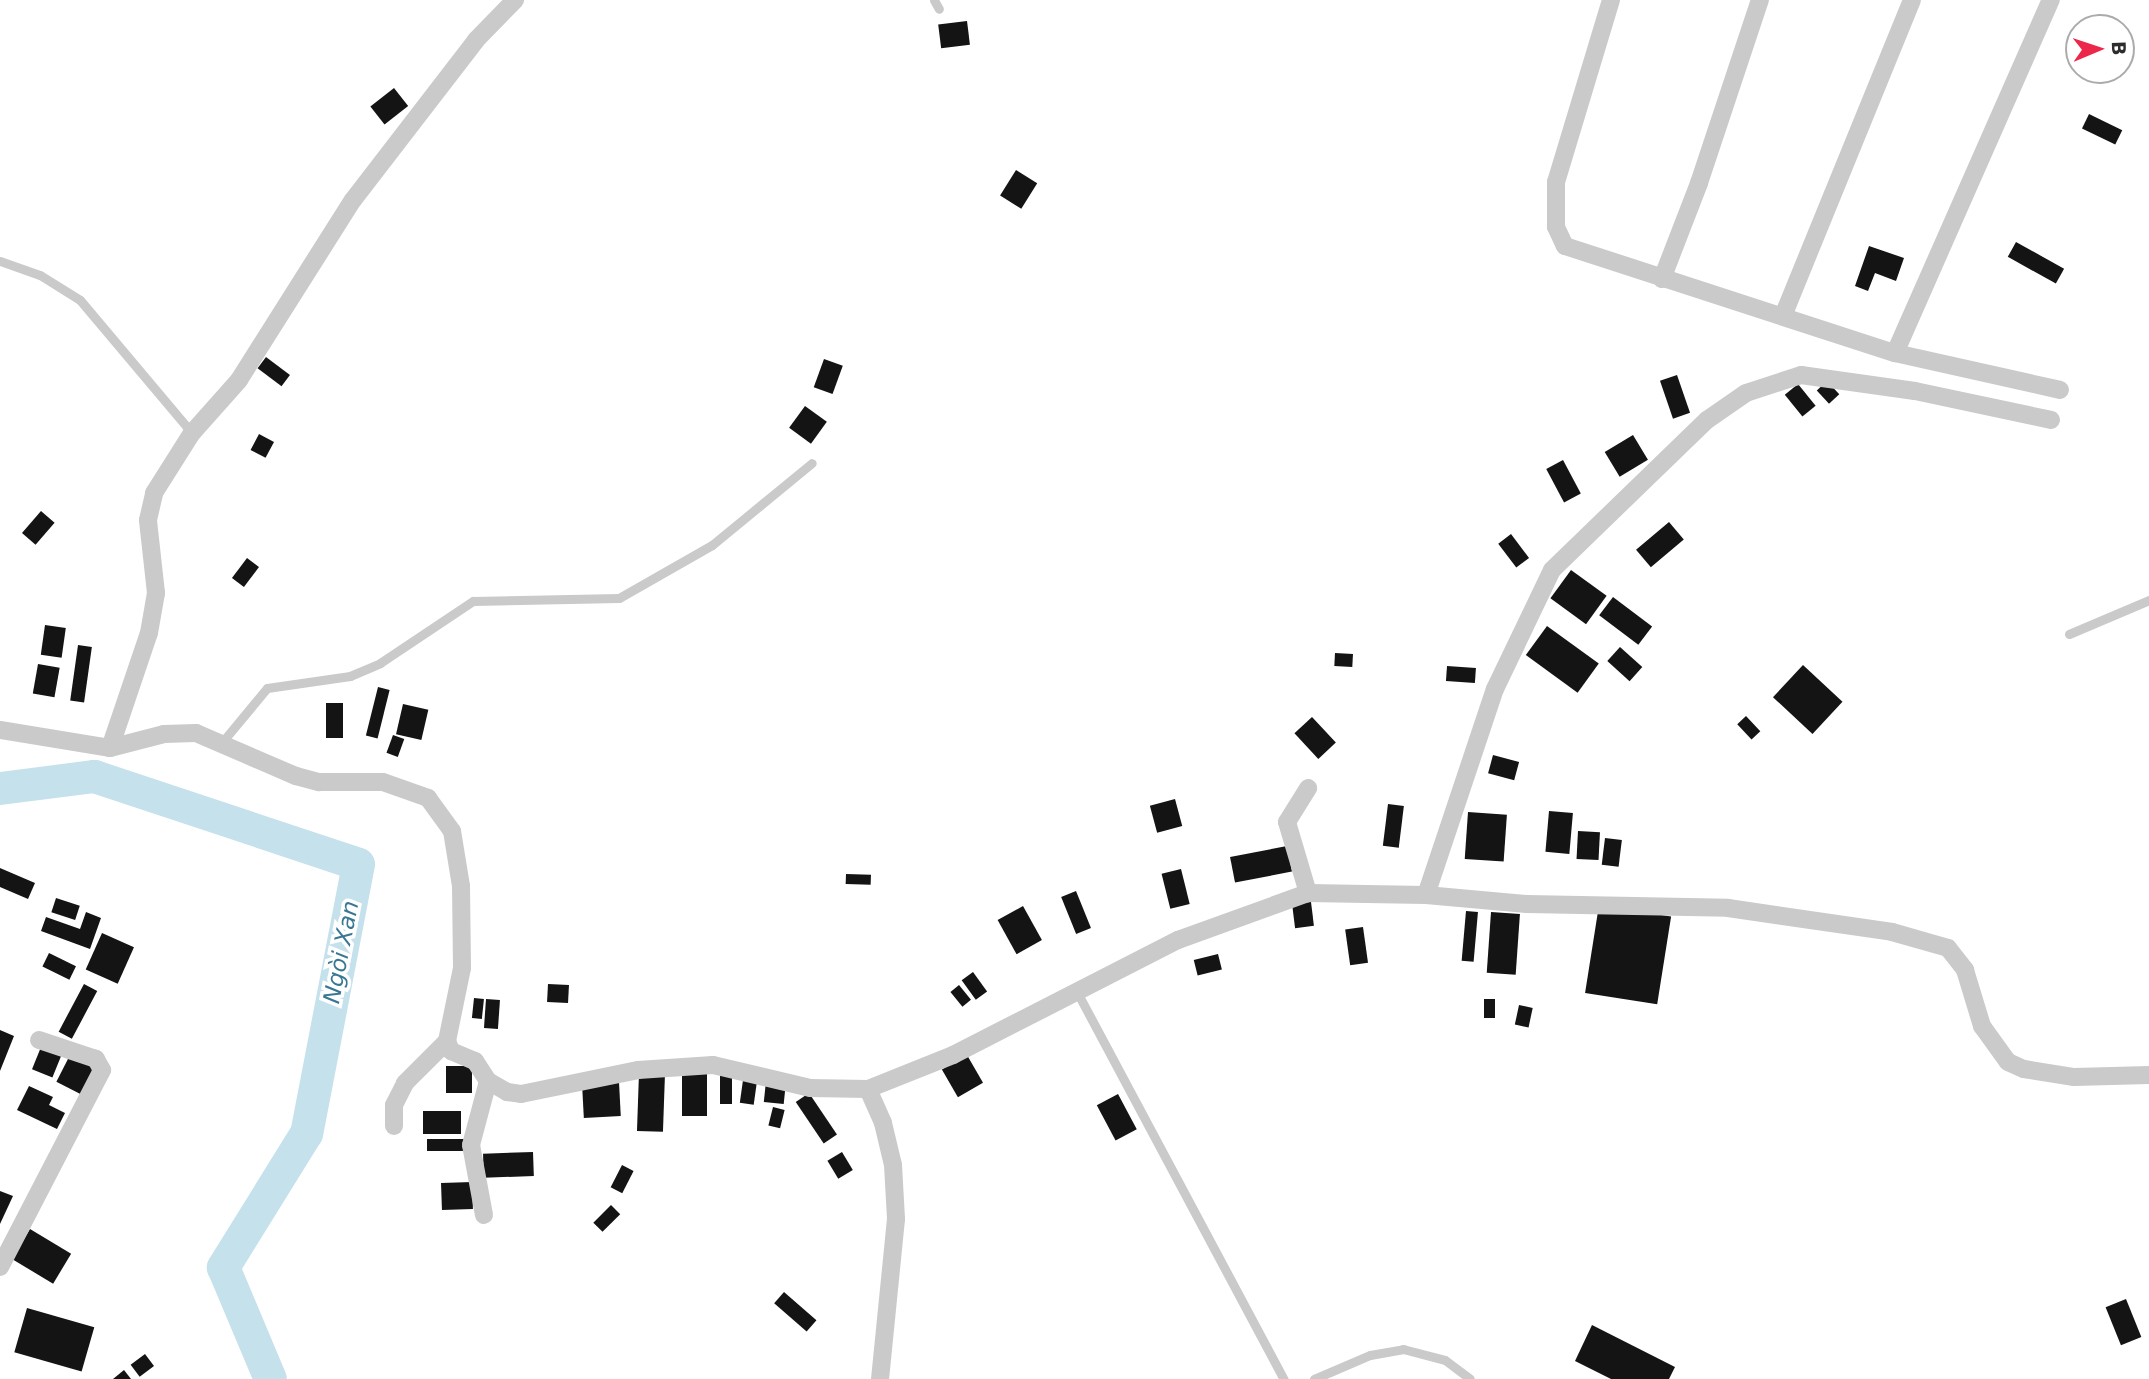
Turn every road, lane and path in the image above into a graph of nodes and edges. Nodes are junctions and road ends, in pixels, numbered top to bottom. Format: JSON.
{"nodes":[{"id":1,"x":515,"y":0,"type":"edge"},
{"id":2,"x":1611,"y":0,"type":"edge"},
{"id":3,"x":1760,"y":0,"type":"edge"},
{"id":4,"x":1912,"y":0,"type":"edge"},
{"id":5,"x":2051,"y":0,"type":"edge"},
{"id":6,"x":0,"y":261,"type":"edge"},
{"id":7,"x":1662,"y":279,"type":"junction"},
{"id":8,"x":1783,"y":316,"type":"junction"},
{"id":9,"x":1895,"y":353,"type":"junction"},
{"id":10,"x":2060,"y":390,"type":"dead end"},
{"id":11,"x":2051,"y":420,"type":"dead end"},
{"id":12,"x":192,"y":433,"type":"junction"},
{"id":13,"x":812,"y":464,"type":"dead end"},
{"id":14,"x":2149,"y":600,"type":"edge"},
{"id":15,"x":2068,"y":634,"type":"dead end"},
{"id":16,"x":0,"y":730,"type":"edge"},
{"id":17,"x":223,"y":741,"type":"junction"},
{"id":18,"x":110,"y":748,"type":"junction"},
{"id":19,"x":1308,"y":788,"type":"dead end"},
{"id":20,"x":1308,"y":893,"type":"junction"},
{"id":21,"x":1426,"y":895,"type":"junction"},
{"id":22,"x":1077,"y":992,"type":"junction"},
{"id":23,"x":38,"y":1040,"type":"dead end"},
{"id":24,"x":447,"y":1041,"type":"junction"},
{"id":25,"x":2149,"y":1075,"type":"edge"},
{"id":26,"x":488,"y":1081,"type":"junction"},
{"id":27,"x":867,"y":1089,"type":"junction"},
{"id":28,"x":394,"y":1126,"type":"dead end"},
{"id":29,"x":484,"y":1214,"type":"dead end"},
{"id":30,"x":0,"y":1267,"type":"edge"},
{"id":31,"x":880,"y":1379,"type":"edge"},
{"id":32,"x":1284,"y":1379,"type":"edge"},
{"id":33,"x":1314,"y":1379,"type":"edge"},
{"id":34,"x":1470,"y":1379,"type":"edge"}],
"edges":[{"from":1,"to":12,"type":"street"},
{"from":2,"to":7,"type":"street"},
{"from":3,"to":7,"type":"street"},
{"from":4,"to":8,"type":"street"},
{"from":5,"to":9,"type":"street"},
{"from":6,"to":12,"type":"lane"},
{"from":7,"to":8,"type":"street"},
{"from":8,"to":9,"type":"street"},
{"from":9,"to":10,"type":"street"},
{"from":11,"to":21,"type":"street"},
{"from":12,"to":18,"type":"street"},
{"from":13,"to":17,"type":"lane"},
{"from":14,"to":15,"type":"lane"},
{"from":16,"to":18,"type":"street"},
{"from":17,"to":18,"type":"street"},
{"from":17,"to":24,"type":"street"},
{"from":19,"to":20,"type":"street"},
{"from":20,"to":21,"type":"street"},
{"from":20,"to":22,"type":"street"},
{"from":21,"to":25,"type":"street"},
{"from":22,"to":27,"type":"street"},
{"from":22,"to":32,"type":"lane"},
{"from":23,"to":30,"type":"street"},
{"from":24,"to":26,"type":"street"},
{"from":24,"to":28,"type":"street"},
{"from":26,"to":27,"type":"street"},
{"from":26,"to":29,"type":"street"},
{"from":27,"to":31,"type":"street"},
{"from":33,"to":34,"type":"lane"}]}
